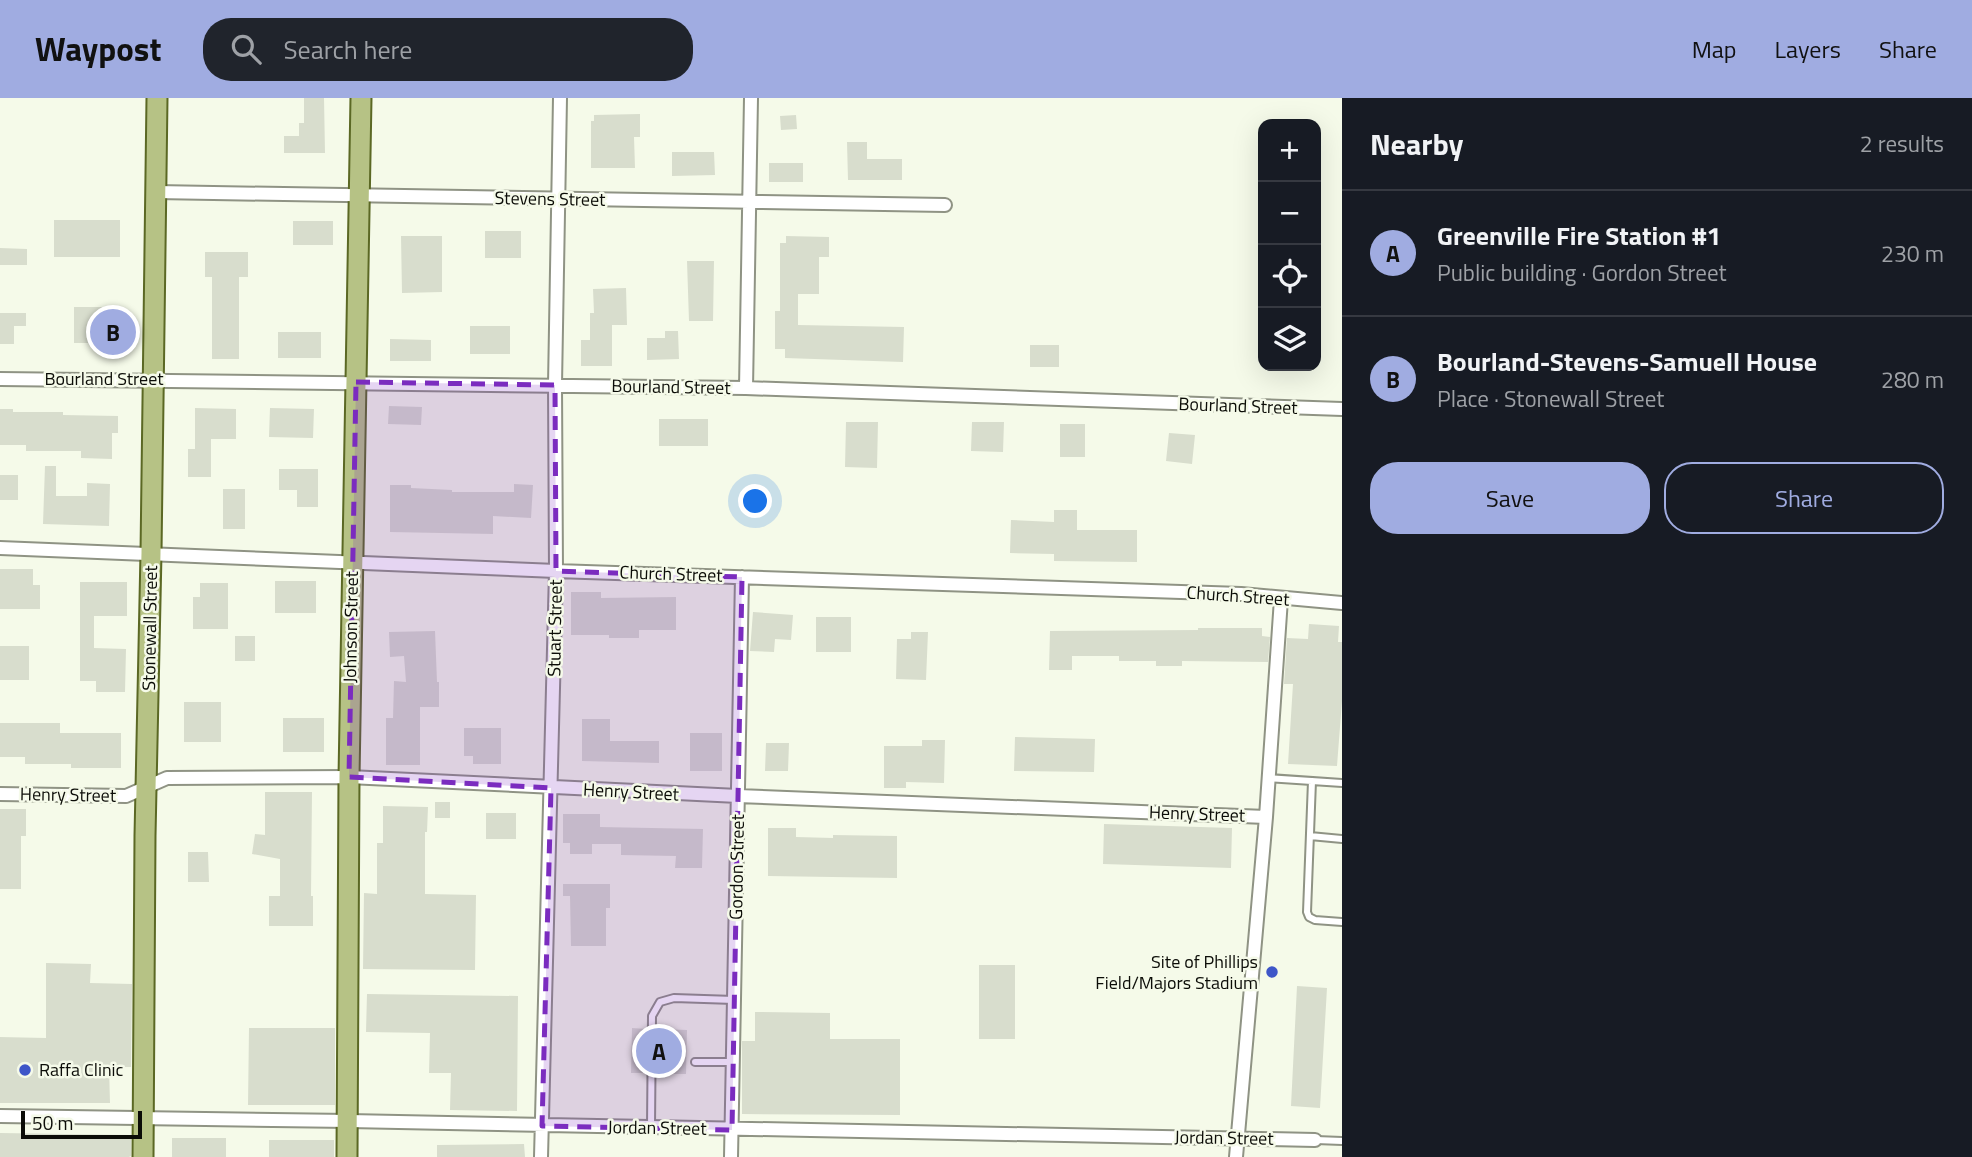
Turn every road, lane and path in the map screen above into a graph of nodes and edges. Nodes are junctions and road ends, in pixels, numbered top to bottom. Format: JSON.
{"nodes":[{"id":1,"x":157,"y":98,"type":"edge"},
{"id":2,"x":361,"y":98,"type":"edge"},
{"id":3,"x":559,"y":98,"type":"edge"},
{"id":4,"x":751,"y":98,"type":"edge"},
{"id":5,"x":156,"y":192,"type":"junction"},
{"id":6,"x":359,"y":195,"type":"junction"},
{"id":7,"x":558,"y":199,"type":"junction"},
{"id":8,"x":749,"y":202,"type":"junction"},
{"id":9,"x":944,"y":205,"type":"dead end"},
{"id":10,"x":0,"y":379,"type":"edge"},
{"id":11,"x":153,"y":380,"type":"junction"},
{"id":12,"x":356,"y":382,"type":"junction"},
{"id":13,"x":555,"y":385,"type":"junction"},
{"id":14,"x":746,"y":388,"type":"junction"},
{"id":15,"x":1342,"y":409,"type":"edge"},
{"id":16,"x":0,"y":548,"type":"edge"},
{"id":17,"x":151,"y":554,"type":"junction"},
{"id":18,"x":352,"y":562,"type":"junction"},
{"id":19,"x":556,"y":571,"type":"junction"},
{"id":20,"x":742,"y":576,"type":"junction"},
{"id":21,"x":1281,"y":599,"type":"junction"},
{"id":22,"x":1342,"y":603,"type":"edge"},
{"id":23,"x":349,"y":778,"type":"junction"},
{"id":24,"x":1268,"y":778,"type":"junction"},
{"id":25,"x":1312,"y":781,"type":"junction"},
{"id":26,"x":1342,"y":783,"type":"edge"},
{"id":27,"x":147,"y":788,"type":"junction"},
{"id":28,"x":551,"y":788,"type":"junction"},
{"id":29,"x":0,"y":793,"type":"edge"},
{"id":30,"x":738,"y":796,"type":"junction"},
{"id":31,"x":1266,"y":817,"type":"junction"},
{"id":32,"x":1310,"y":836,"type":"junction"},
{"id":33,"x":1342,"y":839,"type":"edge"},
{"id":34,"x":1342,"y":922,"type":"edge"},
{"id":35,"x":734,"y":1000,"type":"junction"},
{"id":36,"x":695,"y":1062,"type":"dead end"},
{"id":37,"x":733,"y":1062,"type":"junction"},
{"id":38,"x":0,"y":1116,"type":"edge"},
{"id":39,"x":143,"y":1119,"type":"junction"},
{"id":40,"x":349,"y":1121,"type":"junction"},
{"id":41,"x":542,"y":1126,"type":"junction"},
{"id":42,"x":651,"y":1128,"type":"junction"},
{"id":43,"x":732,"y":1130,"type":"junction"},
{"id":44,"x":1238,"y":1139,"type":"junction"},
{"id":45,"x":1315,"y":1140,"type":"joint"},
{"id":46,"x":1342,"y":1141,"type":"edge"},
{"id":47,"x":143,"y":1157,"type":"edge"},
{"id":48,"x":347,"y":1157,"type":"edge"},
{"id":49,"x":541,"y":1157,"type":"edge"},
{"id":50,"x":731,"y":1157,"type":"edge"},
{"id":51,"x":1236,"y":1157,"type":"edge"}],
"edges":[{"from":1,"to":5,"type":"main road","name":"Stonewall Street"},
{"from":2,"to":6,"type":"main road","name":"Johnson Street"},
{"from":3,"to":7,"type":"street","name":"Stuart Street"},
{"from":4,"to":8,"type":"street"},
{"from":5,"to":6,"type":"street","name":"Stevens Street"},
{"from":5,"to":11,"type":"main road","name":"Stonewall Street"},
{"from":6,"to":7,"type":"street","name":"Stevens Street"},
{"from":6,"to":12,"type":"main road","name":"Johnson Street"},
{"from":7,"to":8,"type":"street","name":"Stevens Street"},
{"from":7,"to":13,"type":"street","name":"Stuart Street"},
{"from":8,"to":9,"type":"street","name":"Stevens Street"},
{"from":8,"to":14,"type":"street"},
{"from":10,"to":11,"type":"street","name":"Bourland Street"},
{"from":11,"to":12,"type":"street","name":"Bourland Street"},
{"from":11,"to":17,"type":"main road","name":"Stonewall Street"},
{"from":12,"to":13,"type":"street","name":"Bourland Street"},
{"from":12,"to":18,"type":"main road","name":"Johnson Street"},
{"from":13,"to":14,"type":"street","name":"Bourland Street"},
{"from":13,"to":19,"type":"street","name":"Stuart Street"},
{"from":14,"to":15,"type":"street","name":"Bourland Street"},
{"from":16,"to":17,"type":"street","name":"Church Street"},
{"from":17,"to":18,"type":"street","name":"Church Street"},
{"from":17,"to":27,"type":"main road","name":"Stonewall Street"},
{"from":18,"to":19,"type":"street","name":"Church Street"},
{"from":18,"to":23,"type":"main road","name":"Johnson Street"},
{"from":19,"to":20,"type":"street","name":"Church Street"},
{"from":19,"to":28,"type":"street","name":"Stuart Street"},
{"from":20,"to":21,"type":"street","name":"Church Street"},
{"from":20,"to":30,"type":"street","name":"Gordon Street"},
{"from":21,"to":22,"type":"street","name":"Church Street"},
{"from":21,"to":24,"type":"street"},
{"from":23,"to":27,"type":"street","name":"Henry Street"},
{"from":23,"to":28,"type":"street","name":"Henry Street"},
{"from":23,"to":40,"type":"main road","name":"Johnson Street"},
{"from":24,"to":25,"type":"lane"},
{"from":24,"to":31,"type":"street"},
{"from":25,"to":26,"type":"lane"},
{"from":25,"to":32,"type":"lane"},
{"from":27,"to":29,"type":"street","name":"Henry Street"},
{"from":27,"to":39,"type":"main road","name":"Stonewall Street"},
{"from":28,"to":30,"type":"street","name":"Henry Street"},
{"from":28,"to":41,"type":"street","name":"Stuart Street"},
{"from":30,"to":31,"type":"street","name":"Henry Street"},
{"from":30,"to":35,"type":"street","name":"Gordon Street"},
{"from":31,"to":44,"type":"street"},
{"from":32,"to":33,"type":"lane"},
{"from":32,"to":34,"type":"lane"},
{"from":35,"to":37,"type":"street","name":"Gordon Street"},
{"from":35,"to":42,"type":"lane"},
{"from":36,"to":37,"type":"lane"},
{"from":37,"to":43,"type":"street","name":"Gordon Street"},
{"from":38,"to":39,"type":"street","name":"Jordan Street"},
{"from":39,"to":40,"type":"street","name":"Jordan Street"},
{"from":39,"to":47,"type":"main road","name":"Stonewall Street"},
{"from":40,"to":41,"type":"street","name":"Jordan Street"},
{"from":40,"to":48,"type":"main road","name":"Johnson Street"},
{"from":41,"to":42,"type":"street","name":"Jordan Street"},
{"from":41,"to":49,"type":"street","name":"Stuart Street"},
{"from":42,"to":43,"type":"street","name":"Jordan Street"},
{"from":43,"to":44,"type":"street","name":"Jordan Street"},
{"from":43,"to":50,"type":"street","name":"Gordon Street"},
{"from":44,"to":45,"type":"street","name":"Jordan Street"},
{"from":44,"to":51,"type":"street"},
{"from":45,"to":46,"type":"lane"}]}
